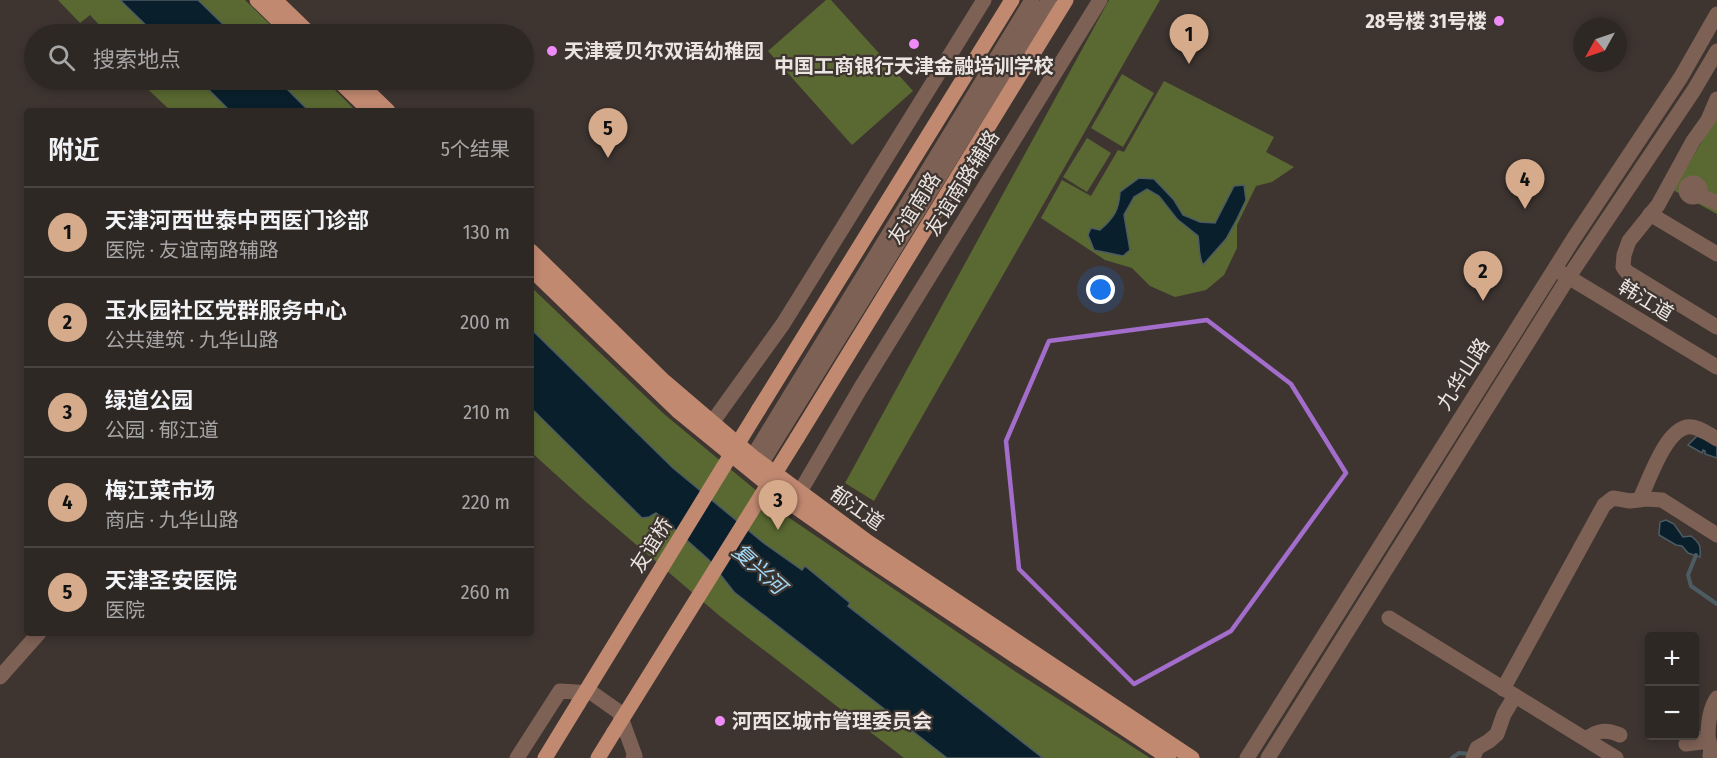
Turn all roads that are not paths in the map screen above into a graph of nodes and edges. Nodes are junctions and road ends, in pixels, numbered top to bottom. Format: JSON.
{"nodes":[{"id":1,"x":257,"y":0,"type":"edge"},
{"id":2,"x":275,"y":0,"type":"edge"},
{"id":3,"x":984,"y":0,"type":"edge"},
{"id":4,"x":1012,"y":0,"type":"edge"},
{"id":5,"x":1032,"y":0,"type":"edge"},
{"id":6,"x":1049,"y":0,"type":"edge"},
{"id":7,"x":1066,"y":0,"type":"edge"},
{"id":8,"x":1100,"y":0,"type":"edge"},
{"id":9,"x":1717,"y":14,"type":"edge"},
{"id":10,"x":282,"y":24,"type":"edge"},
{"id":11,"x":300,"y":24,"type":"edge"},
{"id":12,"x":1717,"y":51,"type":"edge"},
{"id":13,"x":348,"y":90,"type":"edge"},
{"id":14,"x":366,"y":90,"type":"edge"},
{"id":15,"x":1717,"y":99,"type":"edge"},
{"id":16,"x":367,"y":108,"type":"edge"},
{"id":17,"x":385,"y":108,"type":"edge"},
{"id":18,"x":1672,"y":180,"type":"junction"},
{"id":19,"x":1717,"y":203,"type":"edge"},
{"id":20,"x":1650,"y":214,"type":"junction"},
{"id":21,"x":534,"y":254,"type":"edge"},
{"id":22,"x":1717,"y":254,"type":"edge"},
{"id":23,"x":1555,"y":268,"type":"junction"},
{"id":24,"x":534,"y":272,"type":"edge"},
{"id":25,"x":1568,"y":278,"type":"junction"},
{"id":26,"x":1717,"y":327,"type":"edge"},
{"id":27,"x":1717,"y":367,"type":"edge"},
{"id":28,"x":759,"y":409,"type":"joint"},
{"id":29,"x":707,"y":428,"type":"junction"},
{"id":30,"x":1717,"y":439,"type":"edge"},
{"id":31,"x":754,"y":466,"type":"junction"},
{"id":32,"x":796,"y":499,"type":"junction"},
{"id":33,"x":1640,"y":499,"type":"junction"},
{"id":34,"x":1717,"y":535,"type":"edge"},
{"id":35,"x":1389,"y":618,"type":"dead end"},
{"id":36,"x":36,"y":636,"type":"edge"},
{"id":37,"x":0,"y":677,"type":"edge"},
{"id":38,"x":1509,"y":693,"type":"junction"},
{"id":39,"x":1717,"y":698,"type":"edge"},
{"id":40,"x":1620,"y":735,"type":"dead end"},
{"id":41,"x":1586,"y":739,"type":"junction"},
{"id":42,"x":1686,"y":744,"type":"dead end"},
{"id":43,"x":1475,"y":753,"type":"edge"},
{"id":44,"x":517,"y":758,"type":"edge"},
{"id":45,"x":545,"y":758,"type":"edge"},
{"id":46,"x":598,"y":758,"type":"edge"},
{"id":47,"x":633,"y":758,"type":"edge"},
{"id":48,"x":1169,"y":758,"type":"edge"},
{"id":49,"x":1192,"y":758,"type":"edge"},
{"id":50,"x":1247,"y":758,"type":"edge"},
{"id":51,"x":1268,"y":758,"type":"edge"},
{"id":52,"x":1616,"y":758,"type":"edge"}],
"edges":[{"from":1,"to":10,"type":"main road"},
{"from":2,"to":11,"type":"main road"},
{"from":3,"to":29,"type":"street"},
{"from":4,"to":28,"type":"main road","name":"友谊南路"},
{"from":5,"to":31,"type":"street"},
{"from":6,"to":31,"type":"street"},
{"from":7,"to":46,"type":"main road","name":"友谊南路","bridge":true},
{"from":8,"to":32,"type":"street","name":"友谊南路辅路"},
{"from":9,"to":23,"type":"street","name":"九华山路"},
{"from":12,"to":25,"type":"street","name":"九华山路"},
{"from":13,"to":16,"type":"main road"},
{"from":14,"to":17,"type":"main road"},
{"from":15,"to":18,"type":"street"},
{"from":18,"to":19,"type":"street"},
{"from":18,"to":20,"type":"street"},
{"from":20,"to":22,"type":"street"},
{"from":20,"to":26,"type":"street"},
{"from":21,"to":29,"type":"main road","name":"郁江道"},
{"from":23,"to":25,"type":"street","name":"韩江道"},
{"from":23,"to":50,"type":"street","name":"九华山路"},
{"from":24,"to":29,"type":"main road","name":"郁江道"},
{"from":25,"to":27,"type":"street","name":"韩江道"},
{"from":25,"to":51,"type":"street","name":"九华山路"},
{"from":28,"to":45,"type":"main road","name":"友谊桥","bridge":true},
{"from":29,"to":31,"type":"main road","name":"郁江道"},
{"from":30,"to":33,"type":"street"},
{"from":31,"to":32,"type":"main road","name":"郁江道"},
{"from":32,"to":48,"type":"main road","name":"郁江道"},
{"from":32,"to":49,"type":"main road","name":"郁江道"},
{"from":33,"to":34,"type":"street"},
{"from":33,"to":38,"type":"street"},
{"from":35,"to":38,"type":"street"},
{"from":36,"to":37,"type":"street"},
{"from":38,"to":41,"type":"street"},
{"from":38,"to":43,"type":"street"},
{"from":39,"to":42,"type":"street"},
{"from":40,"to":41,"type":"street"},
{"from":41,"to":52,"type":"street"},
{"from":44,"to":47,"type":"street"}]}
